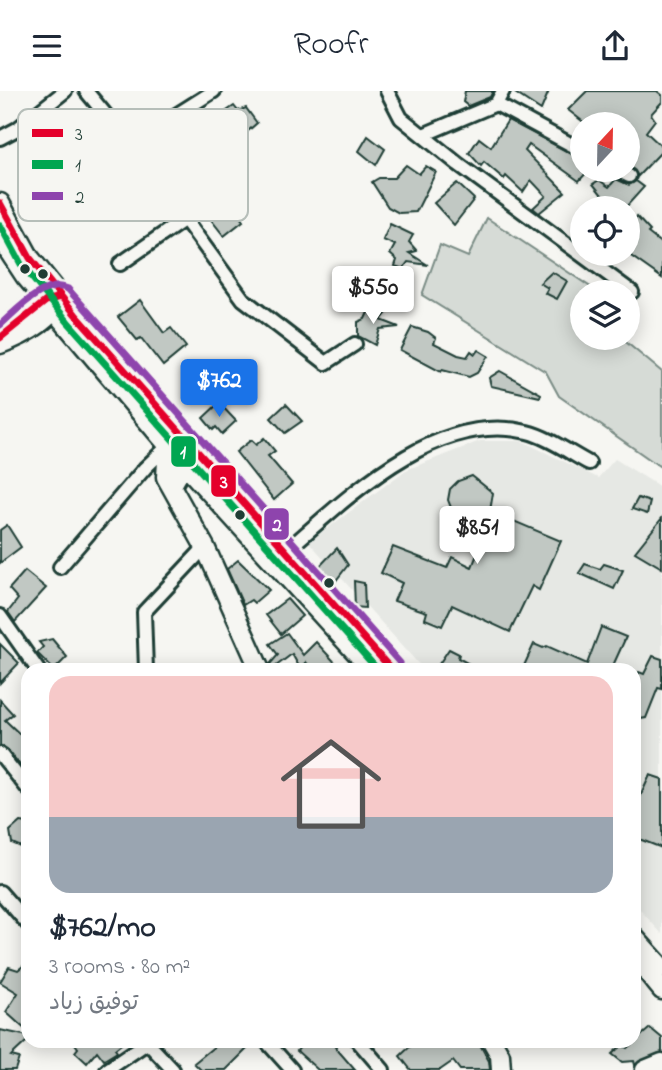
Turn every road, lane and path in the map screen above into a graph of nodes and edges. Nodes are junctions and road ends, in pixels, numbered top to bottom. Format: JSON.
{"nodes":[{"id":1,"x":65,"y":91,"type":"edge"},
{"id":2,"x":86,"y":91,"type":"edge"},
{"id":3,"x":214,"y":91,"type":"edge"},
{"id":4,"x":387,"y":91,"type":"edge"},
{"id":5,"x":503,"y":91,"type":"edge"},
{"id":6,"x":496,"y":104,"type":"junction"},
{"id":7,"x":43,"y":109,"type":"edge"},
{"id":8,"x":101,"y":109,"type":"edge"},
{"id":9,"x":185,"y":109,"type":"edge"},
{"id":10,"x":18,"y":129,"type":"edge"},
{"id":11,"x":423,"y":135,"type":"junction"},
{"id":12,"x":0,"y":138,"type":"edge"},
{"id":13,"x":570,"y":144,"type":"edge"},
{"id":14,"x":0,"y":203,"type":"edge"},
{"id":15,"x":182,"y":221,"type":"edge"},
{"id":16,"x":186,"y":221,"type":"edge"},
{"id":17,"x":0,"y":238,"type":"edge"},
{"id":18,"x":120,"y":264,"type":"dead end"},
{"id":19,"x":616,"y":280,"type":"edge"},
{"id":20,"x":54,"y":303,"type":"junction"},
{"id":21,"x":0,"y":338,"type":"edge"},
{"id":22,"x":0,"y":344,"type":"edge"},
{"id":23,"x":355,"y":344,"type":"dead end"},
{"id":24,"x":189,"y":444,"type":"junction"},
{"id":25,"x":168,"y":446,"type":"junction"},
{"id":26,"x":589,"y":463,"type":"dead end"},
{"id":27,"x":184,"y":464,"type":"junction"},
{"id":28,"x":172,"y":485,"type":"junction"},
{"id":29,"x":205,"y":547,"type":"junction"},
{"id":30,"x":286,"y":551,"type":"junction"},
{"id":31,"x":60,"y":567,"type":"dead end"},
{"id":32,"x":0,"y":616,"type":"edge"},
{"id":33,"x":33,"y":663,"type":"edge"},
{"id":34,"x":146,"y":663,"type":"edge"},
{"id":35,"x":257,"y":663,"type":"edge"},
{"id":36,"x":366,"y":663,"type":"edge"},
{"id":37,"x":385,"y":663,"type":"edge"},
{"id":38,"x":0,"y":754,"type":"edge"},
{"id":39,"x":21,"y":780,"type":"edge"},
{"id":40,"x":0,"y":892,"type":"edge"},
{"id":41,"x":21,"y":916,"type":"edge"},
{"id":42,"x":641,"y":945,"type":"edge"},
{"id":43,"x":641,"y":966,"type":"edge"},
{"id":44,"x":662,"y":968,"type":"edge"},
{"id":45,"x":662,"y":991,"type":"edge"},
{"id":46,"x":138,"y":1048,"type":"edge"},
{"id":47,"x":153,"y":1048,"type":"edge"},
{"id":48,"x":273,"y":1048,"type":"edge"},
{"id":49,"x":364,"y":1048,"type":"edge"},
{"id":50,"x":496,"y":1048,"type":"edge"},
{"id":51,"x":662,"y":1063,"type":"edge"},
{"id":52,"x":107,"y":1070,"type":"edge"},
{"id":53,"x":173,"y":1070,"type":"edge"},
{"id":54,"x":292,"y":1070,"type":"edge"},
{"id":55,"x":383,"y":1070,"type":"edge"},
{"id":56,"x":501,"y":1070,"type":"edge"},
{"id":57,"x":645,"y":1070,"type":"edge"}],
"edges":[{"from":1,"to":7,"type":"street"},
{"from":2,"to":8,"type":"street"},
{"from":3,"to":9,"type":"street"},
{"from":4,"to":11,"type":"street"},
{"from":5,"to":6,"type":"street"},
{"from":6,"to":11,"type":"street"},
{"from":6,"to":13,"type":"street"},
{"from":10,"to":12,"type":"street"},
{"from":11,"to":19,"type":"street"},
{"from":14,"to":20,"type":"main road"},
{"from":15,"to":18,"type":"street"},
{"from":16,"to":23,"type":"street"},
{"from":17,"to":20,"type":"main road"},
{"from":20,"to":21,"type":"main road"},
{"from":20,"to":22,"type":"main road"},
{"from":20,"to":24,"type":"main road"},
{"from":20,"to":25,"type":"main road"},
{"from":24,"to":25,"type":"main road"},
{"from":24,"to":27,"type":"main road"},
{"from":24,"to":30,"type":"main road"},
{"from":25,"to":27,"type":"main road"},
{"from":25,"to":28,"type":"main road"},
{"from":25,"to":31,"type":"street"},
{"from":26,"to":30,"type":"street"},
{"from":27,"to":28,"type":"main road"},
{"from":27,"to":36,"type":"main road"},
{"from":28,"to":29,"type":"main road"},
{"from":29,"to":34,"type":"street"},
{"from":29,"to":35,"type":"main road"},
{"from":30,"to":37,"type":"main road"},
{"from":32,"to":33,"type":"street"},
{"from":38,"to":39,"type":"street"},
{"from":40,"to":41,"type":"street"},
{"from":42,"to":44,"type":"main road"},
{"from":43,"to":45,"type":"main road"},
{"from":46,"to":52,"type":"street"},
{"from":47,"to":53,"type":"street"},
{"from":48,"to":54,"type":"street"},
{"from":49,"to":55,"type":"street"},
{"from":50,"to":56,"type":"main road"},
{"from":51,"to":57,"type":"main road"}]}
